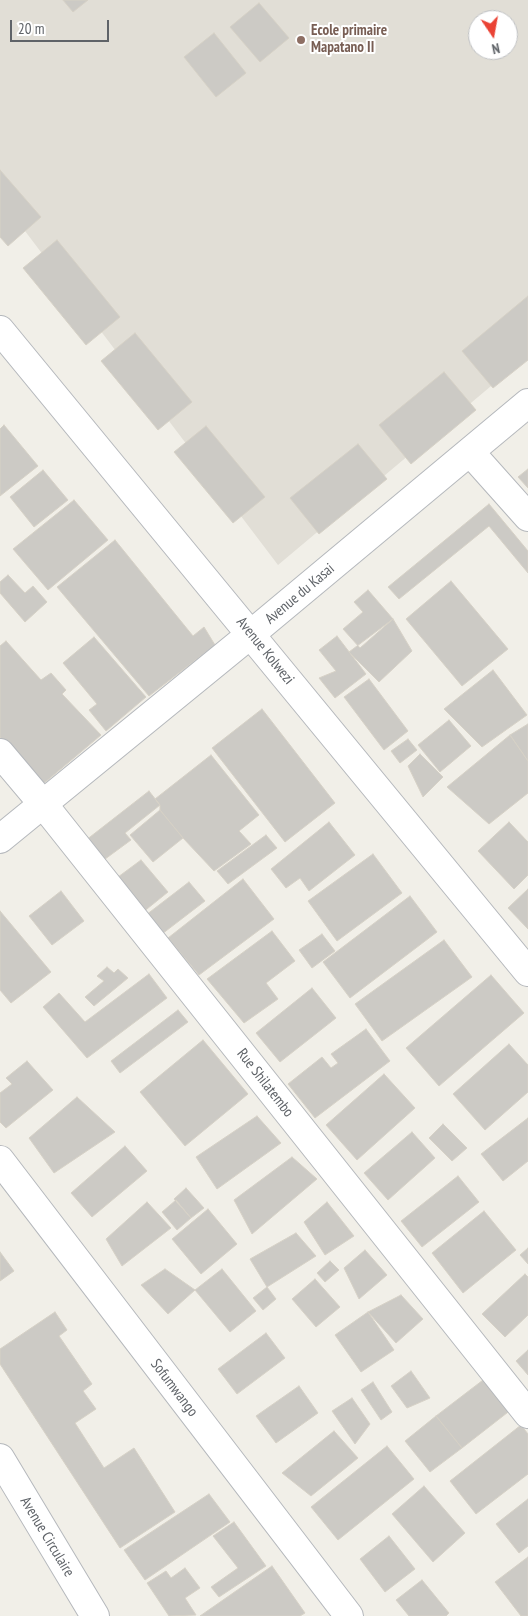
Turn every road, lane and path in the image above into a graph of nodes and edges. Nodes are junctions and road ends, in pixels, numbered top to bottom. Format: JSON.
{"nodes":[{"id":1,"x":0,"y":330,"type":"edge"},
{"id":2,"x":528,"y":403,"type":"edge"},
{"id":3,"x":470,"y":452,"type":"junction"},
{"id":4,"x":528,"y":517,"type":"edge"},
{"id":5,"x":251,"y":634,"type":"junction"},
{"id":6,"x":0,"y":753,"type":"edge"},
{"id":7,"x":43,"y":804,"type":"junction"},
{"id":8,"x":0,"y":839,"type":"edge"},
{"id":9,"x":528,"y":972,"type":"edge"},
{"id":10,"x":0,"y":1160,"type":"edge"},
{"id":11,"x":528,"y":1414,"type":"edge"},
{"id":12,"x":0,"y":1458,"type":"edge"},
{"id":13,"x":95,"y":1616,"type":"edge"},
{"id":14,"x":348,"y":1616,"type":"edge"}],
"edges":[{"from":1,"to":5,"type":"street","name":"Avenue Kolwezi"},
{"from":2,"to":3,"type":"street","name":"Avenue du Kasai"},
{"from":3,"to":4,"type":"street"},
{"from":3,"to":5,"type":"street","name":"Avenue du Kasai"},
{"from":5,"to":7,"type":"street","name":"Avenue du Kasai"},
{"from":5,"to":9,"type":"street","name":"Avenue Kolwezi"},
{"from":6,"to":7,"type":"street","name":"Rue Shilatembo"},
{"from":7,"to":8,"type":"street","name":"Avenue du Kasai"},
{"from":7,"to":11,"type":"street","name":"Rue Shilatembo"},
{"from":10,"to":14,"type":"street","name":"Sofumwango"},
{"from":12,"to":13,"type":"street","name":"Avenue Circulaire"}]}
